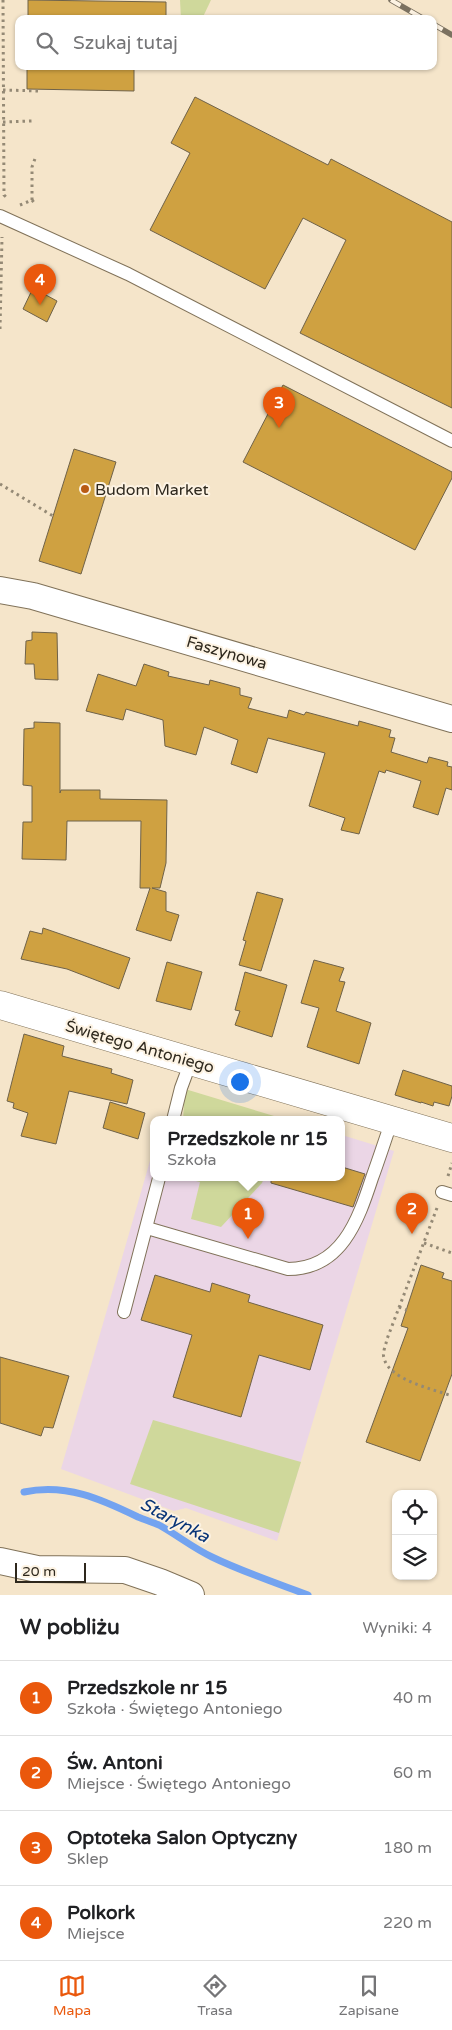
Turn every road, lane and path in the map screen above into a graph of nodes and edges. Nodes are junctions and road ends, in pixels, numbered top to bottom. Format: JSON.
{"nodes":[{"id":1,"x":3,"y":0,"type":"edge"},
{"id":2,"x":40,"y":89,"type":"dead end"},
{"id":3,"x":3,"y":90,"type":"junction"},
{"id":4,"x":3,"y":122,"type":"junction"},
{"id":5,"x":32,"y":122,"type":"dead end"},
{"id":6,"x":36,"y":156,"type":"dead end"},
{"id":7,"x":2,"y":195,"type":"edge"},
{"id":8,"x":32,"y":200,"type":"junction"},
{"id":9,"x":36,"y":205,"type":"dead end"},
{"id":10,"x":1,"y":217,"type":"edge"},
{"id":11,"x":0,"y":329,"type":"edge"},
{"id":12,"x":452,"y":441,"type":"edge"},
{"id":13,"x":0,"y":484,"type":"edge"},
{"id":14,"x":53,"y":516,"type":"dead end"},
{"id":15,"x":0,"y":590,"type":"edge"},
{"id":16,"x":452,"y":719,"type":"edge"},
{"id":17,"x":0,"y":1004,"type":"edge"},
{"id":18,"x":191,"y":1061,"type":"junction"},
{"id":19,"x":174,"y":1116,"type":"edge"},
{"id":20,"x":392,"y":1120,"type":"junction"},
{"id":21,"x":452,"y":1138,"type":"edge"},
{"id":22,"x":452,"y":1162,"type":"edge"},
{"id":23,"x":158,"y":1181,"type":"edge"},
{"id":24,"x":447,"y":1194,"type":"edge"},
{"id":25,"x":147,"y":1228,"type":"junction"},
{"id":26,"x":424,"y":1243,"type":"junction"},
{"id":27,"x":452,"y":1252,"type":"edge"},
{"id":28,"x":399,"y":1307,"type":"junction"},
{"id":29,"x":407,"y":1310,"type":"dead end"},
{"id":30,"x":124,"y":1312,"type":"dead end"},
{"id":31,"x":452,"y":1396,"type":"edge"},
{"id":32,"x":0,"y":1561,"type":"edge"},
{"id":33,"x":191,"y":1595,"type":"edge"}],
"edges":[{"from":1,"to":3,"type":"path"},
{"from":2,"to":3,"type":"path"},
{"from":3,"to":4,"type":"path"},
{"from":4,"to":5,"type":"path"},
{"from":4,"to":7,"type":"path"},
{"from":6,"to":8,"type":"path"},
{"from":7,"to":8,"type":"path"},
{"from":7,"to":10,"type":"path"},
{"from":8,"to":9,"type":"path"},
{"from":10,"to":11,"type":"path"},
{"from":10,"to":12,"type":"lane"},
{"from":13,"to":14,"type":"path"},
{"from":15,"to":16,"type":"street","name":"Faszynowa"},
{"from":17,"to":18,"type":"street","name":"Świętego Antoniego"},
{"from":18,"to":19,"type":"lane"},
{"from":18,"to":20,"type":"street","name":"Świętego Antoniego"},
{"from":20,"to":21,"type":"street","name":"Świętego Antoniego"},
{"from":20,"to":25,"type":"lane"},
{"from":22,"to":24,"type":"path"},
{"from":23,"to":25,"type":"lane"},
{"from":24,"to":26,"type":"path"},
{"from":25,"to":30,"type":"lane"},
{"from":26,"to":27,"type":"path"},
{"from":26,"to":28,"type":"path"},
{"from":28,"to":29,"type":"path"},
{"from":28,"to":31,"type":"path"},
{"from":32,"to":33,"type":"street"}]}
